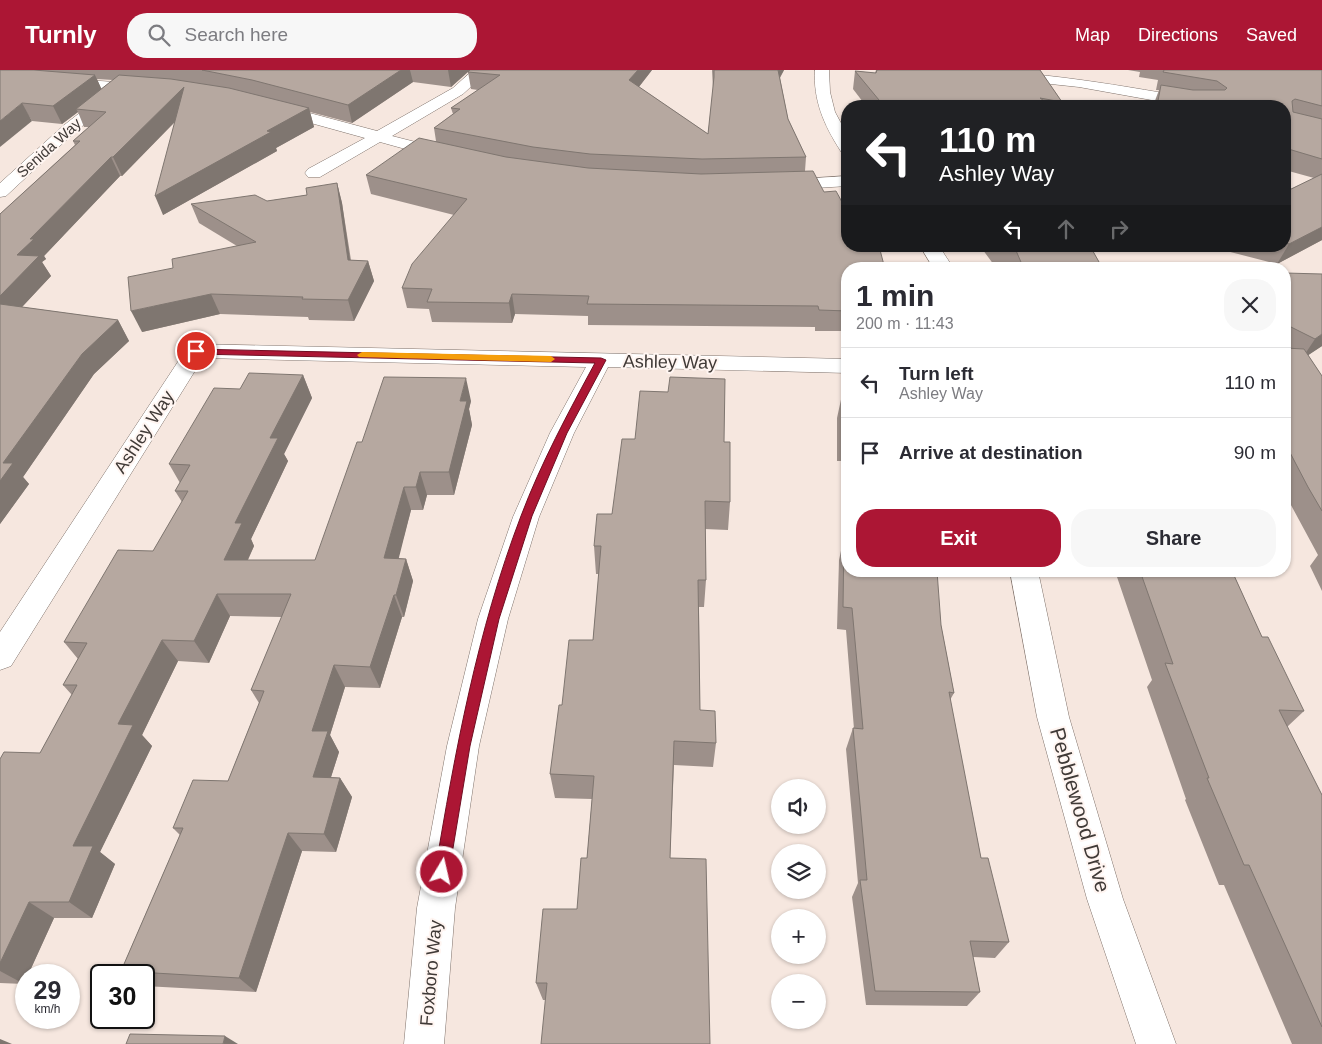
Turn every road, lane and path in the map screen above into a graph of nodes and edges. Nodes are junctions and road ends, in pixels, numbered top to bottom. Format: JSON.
{"nodes":[{"id":1,"x":482,"y":70,"type":"edge"},
{"id":2,"x":822,"y":70,"type":"edge"},
{"id":3,"x":957,"y":70,"type":"edge"},
{"id":4,"x":1081,"y":76,"type":"edge"},
{"id":5,"x":0,"y":78,"type":"edge"},
{"id":6,"x":122,"y":86,"type":"junction"},
{"id":7,"x":161,"y":89,"type":"edge"},
{"id":8,"x":1088,"y":99,"type":"dead end"},
{"id":9,"x":1183,"y":100,"type":"edge"},
{"id":10,"x":265,"y":106,"type":"edge"},
{"id":11,"x":377,"y":137,"type":"junction"},
{"id":12,"x":841,"y":137,"type":"edge"},
{"id":13,"x":458,"y":158,"type":"edge"},
{"id":14,"x":314,"y":173,"type":"dead end"},
{"id":15,"x":841,"y":181,"type":"edge"},
{"id":16,"x":764,"y":186,"type":"edge"},
{"id":17,"x":0,"y":192,"type":"edge"},
{"id":18,"x":601,"y":360,"type":"junction"},
{"id":19,"x":841,"y":366,"type":"edge"},
{"id":20,"x":1025,"y":577,"type":"edge"},
{"id":21,"x":0,"y":657,"type":"edge"},
{"id":22,"x":424,"y":1044,"type":"edge"},
{"id":23,"x":1156,"y":1044,"type":"edge"}],
"edges":[{"from":1,"to":11,"type":"street"},
{"from":2,"to":12,"type":"street"},
{"from":3,"to":4,"type":"street"},
{"from":4,"to":8,"type":"street"},
{"from":4,"to":9,"type":"street"},
{"from":5,"to":6,"type":"street"},
{"from":6,"to":7,"type":"street"},
{"from":6,"to":17,"type":"street","name":"Senida Way"},
{"from":10,"to":11,"type":"street"},
{"from":11,"to":13,"type":"street"},
{"from":11,"to":14,"type":"street"},
{"from":15,"to":16,"type":"street"},
{"from":18,"to":19,"type":"street","name":"Ashley Way"},
{"from":18,"to":21,"type":"street","name":"Ashley Way"},
{"from":18,"to":22,"type":"street","name":"Foxboro Way"},
{"from":20,"to":23,"type":"street","name":"Pebblewood Drive"}]}
